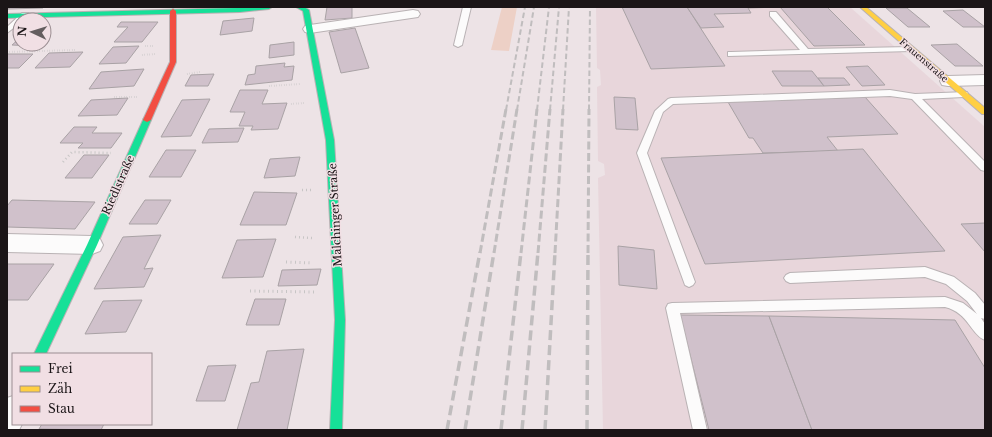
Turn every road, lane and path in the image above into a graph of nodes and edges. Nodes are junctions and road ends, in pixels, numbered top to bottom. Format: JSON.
{"nodes":[{"id":1,"x":269,"y":7,"type":"edge"},
{"id":2,"x":299,"y":7,"type":"edge"},
{"id":3,"x":467,"y":7,"type":"edge"},
{"id":4,"x":863,"y":7,"type":"edge"},
{"id":5,"x":165,"y":10,"type":"edge"},
{"id":6,"x":52,"y":14,"type":"edge"},
{"id":7,"x":413,"y":14,"type":"dead end"},
{"id":8,"x":773,"y":14,"type":"dead end"},
{"id":9,"x":310,"y":29,"type":"junction"},
{"id":10,"x":458,"y":45,"type":"dead end"},
{"id":11,"x":911,"y":49,"type":"junction"},
{"id":12,"x":76,"y":50,"type":"dead end"},
{"id":13,"x":7,"y":52,"type":"edge"},
{"id":14,"x":806,"y":52,"type":"junction"},
{"id":15,"x":731,"y":54,"type":"dead end"},
{"id":16,"x":985,"y":80,"type":"edge"},
{"id":17,"x":948,"y":81,"type":"junction"},
{"id":18,"x":320,"y":82,"type":"junction"},
{"id":19,"x":269,"y":86,"type":"dead end"},
{"id":20,"x":964,"y":94,"type":"junction"},
{"id":21,"x":915,"y":97,"type":"junction"},
{"id":22,"x":985,"y":112,"type":"edge"},
{"id":23,"x":132,"y":154,"type":"junction"},
{"id":24,"x":63,"y":162,"type":"dead end"},
{"id":25,"x":985,"y":168,"type":"edge"},
{"id":26,"x":7,"y":243,"type":"edge"},
{"id":27,"x":92,"y":245,"type":"junction"},
{"id":28,"x":286,"y":262,"type":"dead end"},
{"id":29,"x":337,"y":263,"type":"junction"},
{"id":30,"x":790,"y":278,"type":"dead end"},
{"id":31,"x":689,"y":282,"type":"dead end"},
{"id":32,"x":250,"y":291,"type":"dead end"},
{"id":33,"x":339,"y":293,"type":"junction"},
{"id":34,"x":985,"y":314,"type":"edge"},
{"id":35,"x":985,"y":334,"type":"edge"},
{"id":36,"x":40,"y":353,"type":"edge"},
{"id":37,"x":12,"y":412,"type":"edge"},
{"id":38,"x":7,"y":423,"type":"edge"},
{"id":39,"x":336,"y":430,"type":"edge"},
{"id":40,"x":700,"y":430,"type":"edge"}],
"edges":[{"from":1,"to":5,"type":"street"},
{"from":2,"to":9,"type":"street","name":"Malchinger Straße"},
{"from":3,"to":10,"type":"lane"},
{"from":4,"to":11,"type":"street","name":"Frauenstraße"},
{"from":5,"to":6,"type":"street"},
{"from":5,"to":23,"type":"street","name":"Riedlstraße"},
{"from":7,"to":9,"type":"street"},
{"from":8,"to":14,"type":"lane"},
{"from":9,"to":18,"type":"street","name":"Malchinger Straße"},
{"from":11,"to":14,"type":"lane"},
{"from":11,"to":17,"type":"street","name":"Frauenstraße"},
{"from":12,"to":13,"type":"path"},
{"from":14,"to":15,"type":"lane"},
{"from":16,"to":17,"type":"street"},
{"from":17,"to":20,"type":"street","name":"Frauenstraße"},
{"from":18,"to":19,"type":"path"},
{"from":18,"to":29,"type":"street","name":"Malchinger Straße"},
{"from":20,"to":21,"type":"lane"},
{"from":20,"to":22,"type":"street","name":"Frauenstraße"},
{"from":21,"to":25,"type":"lane"},
{"from":21,"to":31,"type":"lane"},
{"from":23,"to":24,"type":"path"},
{"from":23,"to":27,"type":"street","name":"Riedlstraße"},
{"from":26,"to":27,"type":"street"},
{"from":27,"to":36,"type":"street","name":"Riedlstraße"},
{"from":28,"to":29,"type":"path"},
{"from":29,"to":33,"type":"street","name":"Malchinger Straße"},
{"from":30,"to":34,"type":"lane"},
{"from":32,"to":33,"type":"path"},
{"from":33,"to":39,"type":"street","name":"Malchinger Straße"},
{"from":35,"to":40,"type":"lane"},
{"from":37,"to":38,"type":"street"}]}
